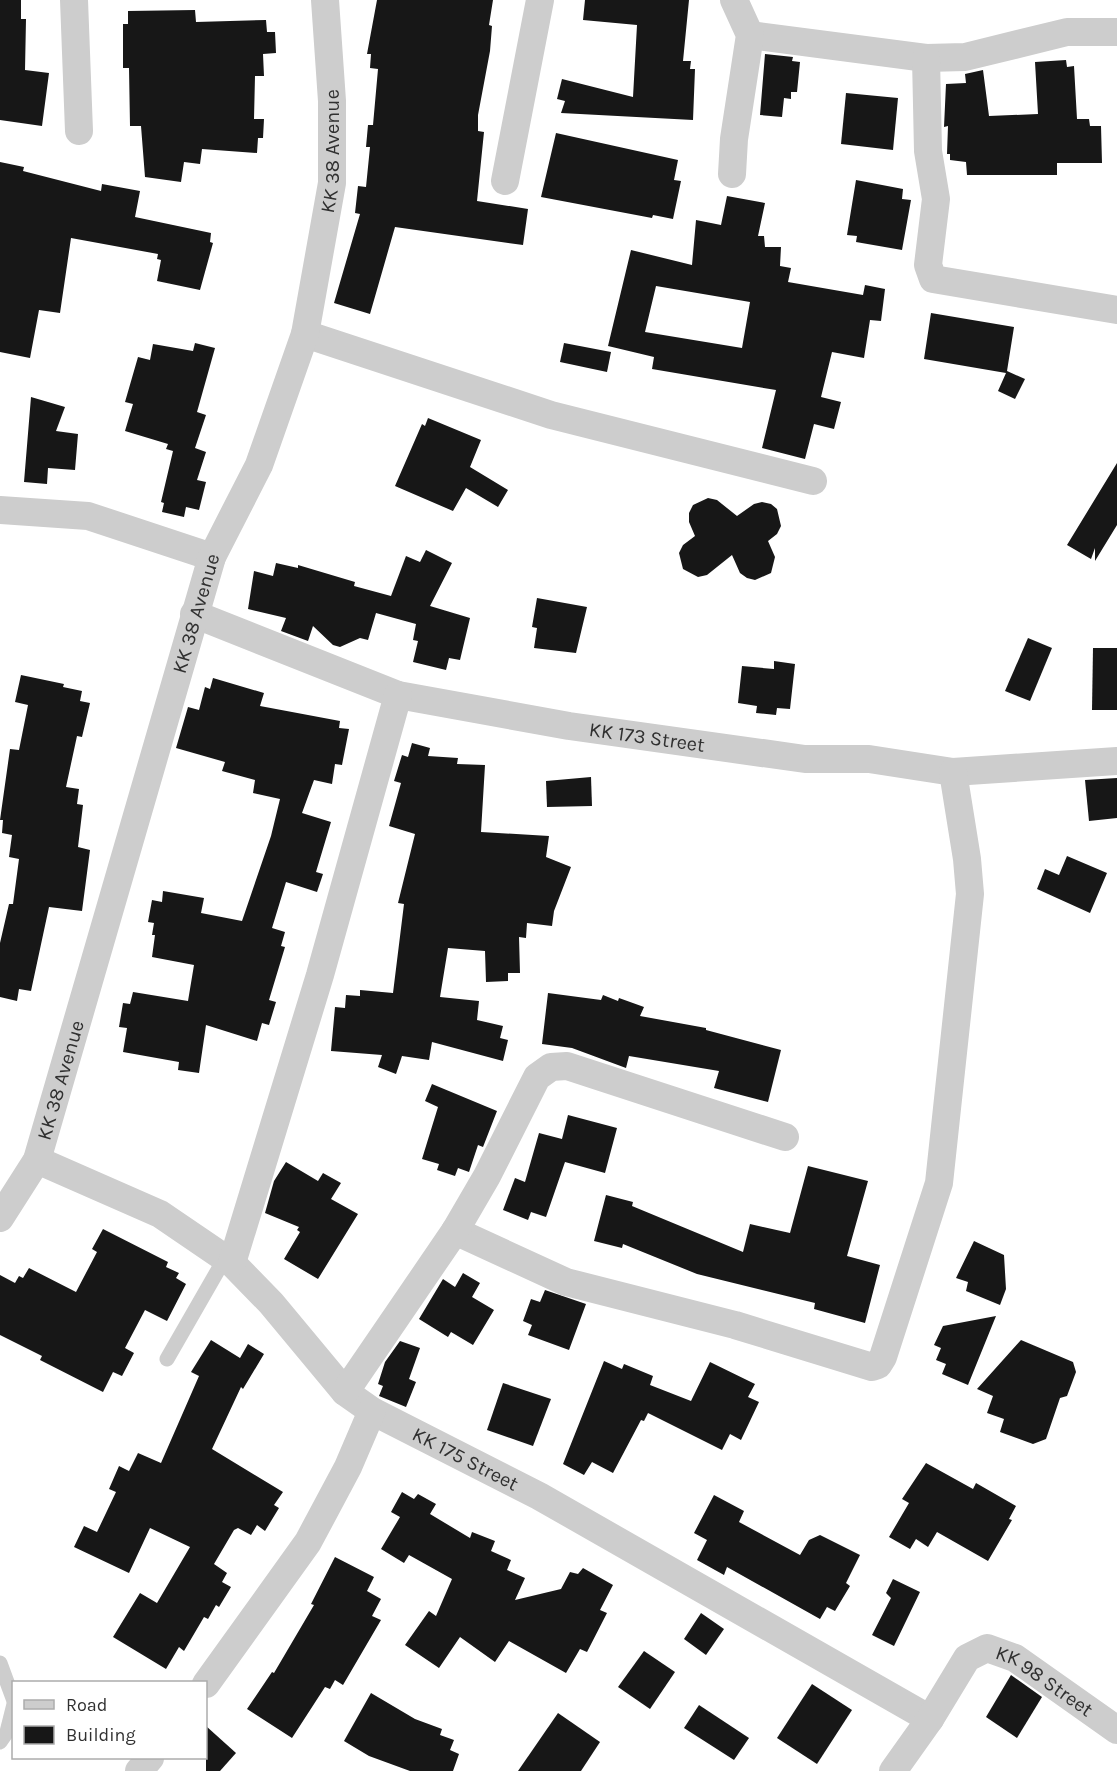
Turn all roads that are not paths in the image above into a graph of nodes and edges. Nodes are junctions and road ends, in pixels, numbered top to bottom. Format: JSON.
{"nodes":[{"id":1,"x":74,"y":0,"type":"edge"},
{"id":2,"x":325,"y":0,"type":"edge"},
{"id":3,"x":540,"y":0,"type":"edge"},
{"id":4,"x":734,"y":0,"type":"edge"},
{"id":5,"x":1117,"y":32,"type":"edge"},
{"id":6,"x":750,"y":35,"type":"junction"},
{"id":7,"x":926,"y":58,"type":"junction"},
{"id":8,"x":80,"y":131,"type":"dead end"},
{"id":9,"x":732,"y":174,"type":"dead end"},
{"id":10,"x":506,"y":181,"type":"dead end"},
{"id":11,"x":1117,"y":310,"type":"edge"},
{"id":12,"x":305,"y":334,"type":"junction"},
{"id":13,"x":813,"y":481,"type":"dead end"},
{"id":14,"x":0,"y":510,"type":"edge"},
{"id":15,"x":212,"y":557,"type":"junction"},
{"id":16,"x":194,"y":614,"type":"junction"},
{"id":17,"x":398,"y":695,"type":"junction"},
{"id":18,"x":1117,"y":761,"type":"edge"},
{"id":19,"x":953,"y":771,"type":"junction"},
{"id":20,"x":785,"y":1137,"type":"dead end"},
{"id":21,"x":37,"y":1160,"type":"junction"},
{"id":22,"x":0,"y":1218,"type":"edge"},
{"id":23,"x":455,"y":1231,"type":"junction"},
{"id":24,"x":228,"y":1261,"type":"junction"},
{"id":25,"x":167,"y":1359,"type":"dead end"},
{"id":26,"x":345,"y":1392,"type":"junction"},
{"id":27,"x":372,"y":1411,"type":"junction"},
{"id":28,"x":0,"y":1663,"type":"edge"},
{"id":29,"x":207,"y":1683,"type":"edge"},
{"id":30,"x":12,"y":1697,"type":"edge"},
{"id":31,"x":12,"y":1711,"type":"edge"},
{"id":32,"x":930,"y":1719,"type":"junction"},
{"id":33,"x":1117,"y":1730,"type":"edge"},
{"id":34,"x":0,"y":1742,"type":"edge"},
{"id":35,"x":149,"y":1759,"type":"edge"},
{"id":36,"x":139,"y":1771,"type":"edge"},
{"id":37,"x":893,"y":1771,"type":"edge"}],
"edges":[{"from":1,"to":8,"type":"street"},
{"from":2,"to":12,"type":"street","name":"KK 38 Avenue"},
{"from":3,"to":10,"type":"street"},
{"from":4,"to":6,"type":"street"},
{"from":5,"to":7,"type":"street"},
{"from":6,"to":7,"type":"street"},
{"from":6,"to":9,"type":"street"},
{"from":7,"to":11,"type":"street"},
{"from":12,"to":13,"type":"street"},
{"from":12,"to":15,"type":"street","name":"KK 38 Avenue"},
{"from":14,"to":15,"type":"street"},
{"from":15,"to":16,"type":"street","name":"KK 38 Avenue"},
{"from":16,"to":17,"type":"street","name":"KK 173 Street"},
{"from":16,"to":21,"type":"street","name":"KK 38 Avenue"},
{"from":17,"to":19,"type":"street","name":"KK 173 Street"},
{"from":17,"to":24,"type":"street"},
{"from":18,"to":19,"type":"street","name":"KK 173 Street"},
{"from":19,"to":23,"type":"street"},
{"from":20,"to":23,"type":"street"},
{"from":21,"to":22,"type":"street","name":"KK 38 Avenue"},
{"from":21,"to":24,"type":"street","name":"KK 175 Street"},
{"from":23,"to":26,"type":"street"},
{"from":24,"to":25,"type":"lane"},
{"from":24,"to":26,"type":"street","name":"KK 175 Street"},
{"from":26,"to":27,"type":"street","name":"KK 175 Street"},
{"from":27,"to":29,"type":"street"},
{"from":27,"to":32,"type":"street","name":"KK 175 Street"},
{"from":28,"to":30,"type":"lane"},
{"from":31,"to":34,"type":"lane"},
{"from":32,"to":33,"type":"street","name":"KK 98 Street"},
{"from":32,"to":37,"type":"street","name":"KK 98 Street"},
{"from":35,"to":36,"type":"street"}]}
